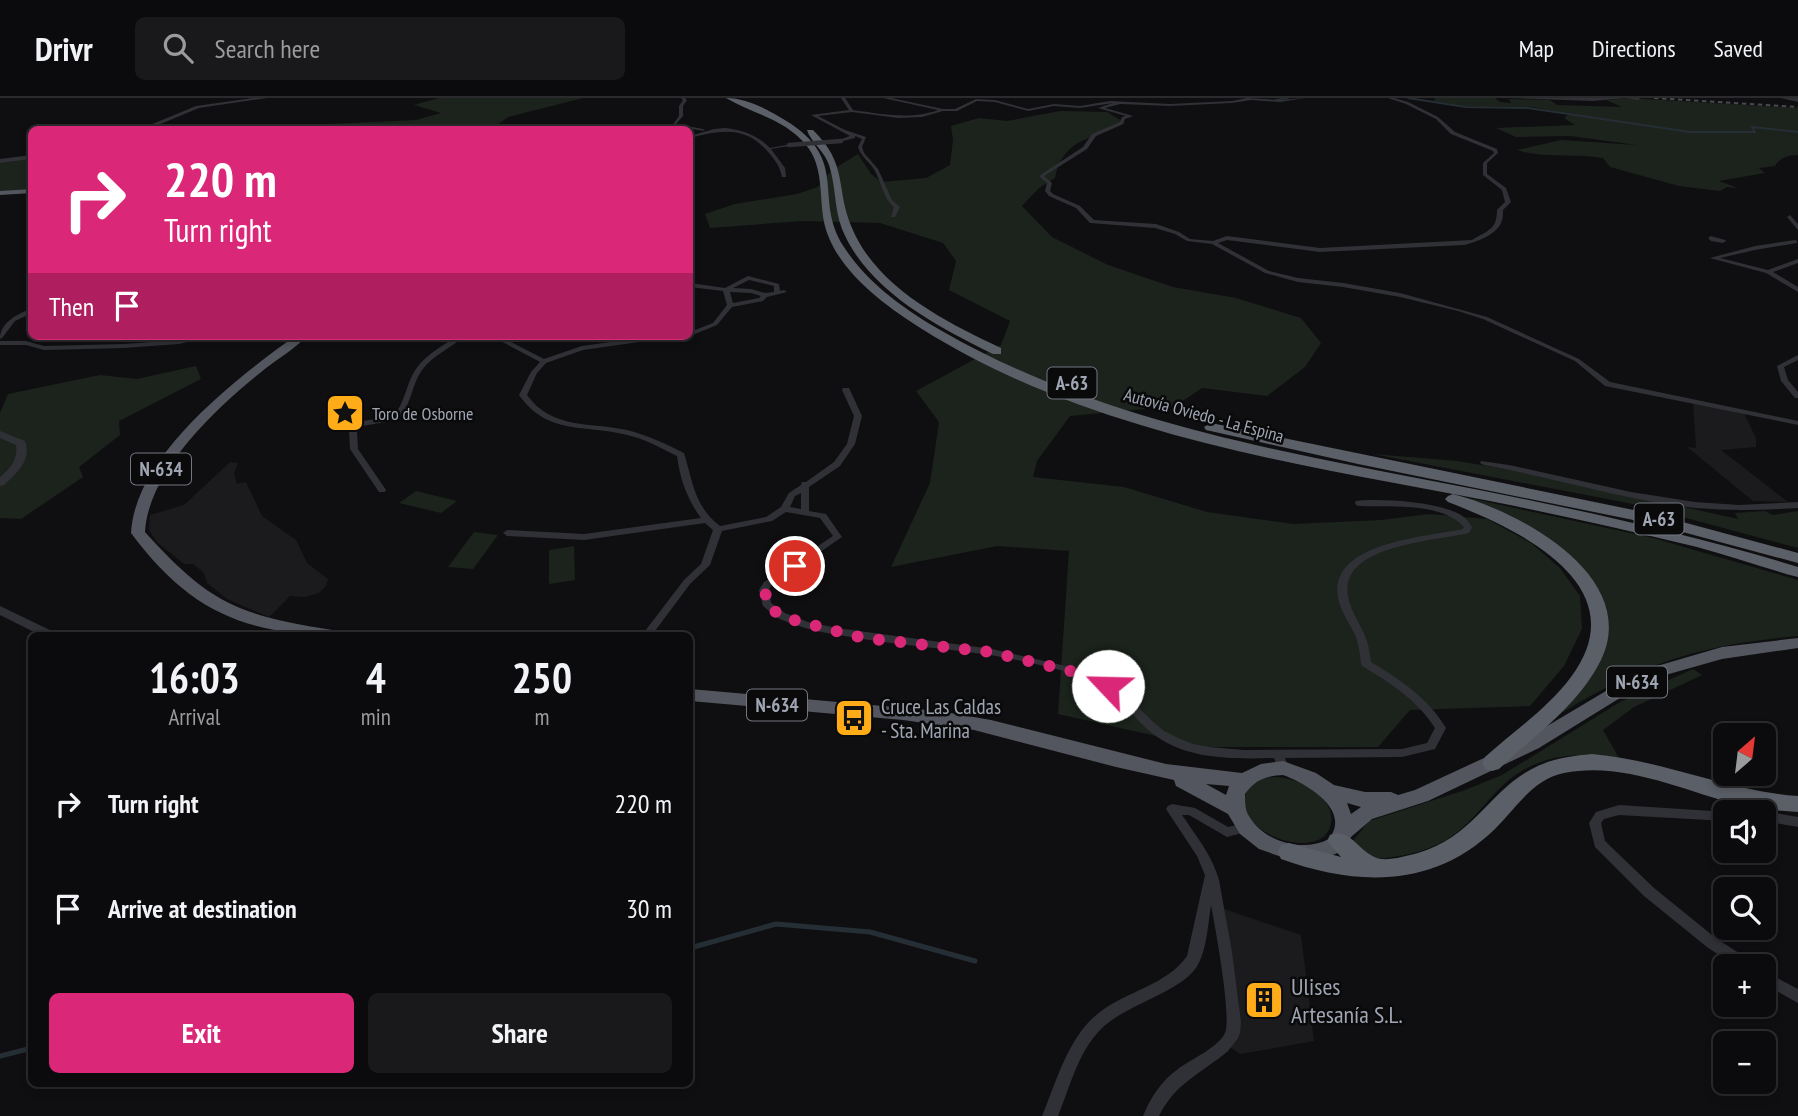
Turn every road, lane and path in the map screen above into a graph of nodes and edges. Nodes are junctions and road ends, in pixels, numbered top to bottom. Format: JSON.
{"nodes":[{"id":1,"x":264,"y":98,"type":"edge"},
{"id":2,"x":683,"y":98,"type":"edge"},
{"id":3,"x":730,"y":98,"type":"edge"},
{"id":4,"x":746,"y":98,"type":"edge"},
{"id":5,"x":843,"y":98,"type":"edge"},
{"id":6,"x":885,"y":98,"type":"edge"},
{"id":7,"x":1253,"y":98,"type":"edge"},
{"id":8,"x":1304,"y":98,"type":"edge"},
{"id":9,"x":1390,"y":98,"type":"edge"},
{"id":10,"x":1511,"y":98,"type":"edge"},
{"id":11,"x":1626,"y":98,"type":"edge"},
{"id":12,"x":1784,"y":98,"type":"edge"},
{"id":13,"x":1638,"y":99,"type":"edge"},
{"id":14,"x":1798,"y":100,"type":"edge"},
{"id":15,"x":1119,"y":103,"type":"junction"},
{"id":16,"x":810,"y":109,"type":"dead end"},
{"id":17,"x":943,"y":110,"type":"junction"},
{"id":18,"x":852,"y":111,"type":"junction"},
{"id":19,"x":820,"y":112,"type":"junction"},
{"id":20,"x":150,"y":126,"type":"edge"},
{"id":21,"x":679,"y":126,"type":"edge"},
{"id":22,"x":693,"y":129,"type":"edge"},
{"id":23,"x":707,"y":131,"type":"junction"},
{"id":24,"x":845,"y":131,"type":"junction"},
{"id":25,"x":693,"y":136,"type":"edge"},
{"id":26,"x":772,"y":148,"type":"junction"},
{"id":27,"x":28,"y":158,"type":"edge"},
{"id":28,"x":0,"y":161,"type":"edge"},
{"id":29,"x":783,"y":176,"type":"dead end"},
{"id":30,"x":28,"y":191,"type":"edge"},
{"id":31,"x":0,"y":193,"type":"edge"},
{"id":32,"x":893,"y":216,"type":"dead end"},
{"id":33,"x":1790,"y":217,"type":"dead end"},
{"id":34,"x":1798,"y":228,"type":"edge"},
{"id":35,"x":1721,"y":241,"type":"dead end"},
{"id":36,"x":1797,"y":242,"type":"edge"},
{"id":37,"x":1213,"y":243,"type":"junction"},
{"id":38,"x":1747,"y":250,"type":"junction"},
{"id":39,"x":1798,"y":261,"type":"edge"},
{"id":40,"x":1768,"y":272,"type":"junction"},
{"id":41,"x":693,"y":285,"type":"edge"},
{"id":42,"x":726,"y":290,"type":"junction"},
{"id":43,"x":1798,"y":290,"type":"edge"},
{"id":44,"x":765,"y":295,"type":"junction"},
{"id":45,"x":730,"y":305,"type":"junction"},
{"id":46,"x":28,"y":312,"type":"edge"},
{"id":47,"x":693,"y":333,"type":"edge"},
{"id":48,"x":0,"y":338,"type":"edge"},
{"id":49,"x":90,"y":340,"type":"edge"},
{"id":50,"x":189,"y":340,"type":"edge"},
{"id":51,"x":296,"y":340,"type":"edge"},
{"id":52,"x":456,"y":340,"type":"edge"},
{"id":53,"x":502,"y":340,"type":"edge"},
{"id":54,"x":639,"y":340,"type":"edge"},
{"id":55,"x":0,"y":343,"type":"edge"},
{"id":56,"x":86,"y":345,"type":"junction"},
{"id":57,"x":1797,"y":358,"type":"edge"},
{"id":58,"x":544,"y":362,"type":"junction"},
{"id":59,"x":846,"y":390,"type":"dead end"},
{"id":60,"x":1798,"y":396,"type":"edge"},
{"id":61,"x":1798,"y":423,"type":"edge"},
{"id":62,"x":0,"y":434,"type":"edge"},
{"id":63,"x":1259,"y":452,"type":"junction"},
{"id":64,"x":1484,"y":463,"type":"dead end"},
{"id":65,"x":0,"y":483,"type":"edge"},
{"id":66,"x":805,"y":484,"type":"junction"},
{"id":67,"x":382,"y":490,"type":"dead end"},
{"id":68,"x":1359,"y":503,"type":"dead end"},
{"id":69,"x":1798,"y":505,"type":"edge"},
{"id":70,"x":785,"y":509,"type":"junction"},
{"id":71,"x":805,"y":510,"type":"junction"},
{"id":72,"x":705,"y":520,"type":"junction"},
{"id":73,"x":718,"y":529,"type":"junction"},
{"id":74,"x":507,"y":533,"type":"dead end"},
{"id":75,"x":1798,"y":556,"type":"edge"},
{"id":76,"x":1798,"y":572,"type":"edge"},
{"id":77,"x":0,"y":610,"type":"edge"},
{"id":78,"x":44,"y":632,"type":"edge"},
{"id":79,"x":312,"y":632,"type":"edge"},
{"id":80,"x":649,"y":632,"type":"edge"},
{"id":81,"x":1798,"y":643,"type":"edge"},
{"id":82,"x":693,"y":695,"type":"edge"},
{"id":83,"x":1280,"y":761,"type":"junction"},
{"id":84,"x":1492,"y":763,"type":"junction"},
{"id":85,"x":1162,"y":772,"type":"junction"},
{"id":86,"x":1243,"y":780,"type":"junction"},
{"id":87,"x":1328,"y":791,"type":"junction"},
{"id":88,"x":1400,"y":800,"type":"junction"},
{"id":89,"x":1798,"y":804,"type":"edge"},
{"id":90,"x":1236,"y":809,"type":"junction"},
{"id":91,"x":1713,"y":815,"type":"edge"},
{"id":92,"x":1776,"y":819,"type":"edge"},
{"id":93,"x":1798,"y":822,"type":"edge"},
{"id":94,"x":1246,"y":828,"type":"junction"},
{"id":95,"x":1341,"y":837,"type":"junction"},
{"id":96,"x":1289,"y":852,"type":"junction"},
{"id":97,"x":1375,"y":868,"type":"junction"},
{"id":98,"x":1210,"y":871,"type":"junction"},
{"id":99,"x":1729,"y":954,"type":"edge"},
{"id":100,"x":1776,"y":984,"type":"edge"},
{"id":101,"x":1798,"y":996,"type":"edge"},
{"id":102,"x":1050,"y":1116,"type":"edge"},
{"id":103,"x":1151,"y":1116,"type":"edge"}],
"edges":[{"from":1,"to":20,"type":"street"},
{"from":2,"to":21,"type":"street"},
{"from":3,"to":63,"type":"highway","name":"Autovía Oviedo - La Espina","number":"A-63"},
{"from":4,"to":75,"type":"highway","name":"Autovía Oviedo - La Espina","number":"A-63"},
{"from":5,"to":18,"type":"street"},
{"from":6,"to":17,"type":"street"},
{"from":7,"to":8,"type":"street"},
{"from":7,"to":15,"type":"street"},
{"from":9,"to":37,"type":"street"},
{"from":10,"to":11,"type":"street"},
{"from":11,"to":13,"type":"street"},
{"from":12,"to":14,"type":"street"},
{"from":15,"to":17,"type":"street"},
{"from":15,"to":37,"type":"street"},
{"from":16,"to":19,"type":"street"},
{"from":17,"to":18,"type":"street"},
{"from":18,"to":19,"type":"street"},
{"from":19,"to":24,"type":"street"},
{"from":22,"to":23,"type":"street"},
{"from":23,"to":25,"type":"street"},
{"from":23,"to":26,"type":"street"},
{"from":24,"to":26,"type":"street","bridge":true},
{"from":24,"to":32,"type":"street"},
{"from":26,"to":29,"type":"street"},
{"from":27,"to":28,"type":"street"},
{"from":30,"to":31,"type":"highway"},
{"from":33,"to":34,"type":"street"},
{"from":35,"to":38,"type":"street"},
{"from":36,"to":38,"type":"street"},
{"from":37,"to":61,"type":"street"},
{"from":38,"to":40,"type":"street"},
{"from":39,"to":40,"type":"street"},
{"from":40,"to":43,"type":"street"},
{"from":41,"to":42,"type":"street"},
{"from":42,"to":44,"type":"street"},
{"from":42,"to":44,"type":"street"},
{"from":42,"to":45,"type":"street"},
{"from":44,"to":45,"type":"street"},
{"from":45,"to":47,"type":"street"},
{"from":46,"to":48,"type":"street"},
{"from":49,"to":56,"type":"street"},
{"from":50,"to":56,"type":"street"},
{"from":51,"to":79,"type":"highway","number":"N-634"},
{"from":52,"to":67,"type":"street"},
{"from":53,"to":58,"type":"street"},
{"from":54,"to":58,"type":"street"},
{"from":55,"to":56,"type":"street"},
{"from":57,"to":60,"type":"street"},
{"from":58,"to":72,"type":"street"},
{"from":59,"to":66,"type":"street"},
{"from":62,"to":65,"type":"street"},
{"from":63,"to":76,"type":"highway","name":"Autovía Oviedo - La Espina","number":"A-63"},
{"from":63,"to":84,"type":"highway"},
{"from":64,"to":69,"type":"street"},
{"from":66,"to":70,"type":"street"},
{"from":66,"to":71,"type":"street"},
{"from":68,"to":83,"type":"street"},
{"from":70,"to":71,"type":"street"},
{"from":70,"to":73,"type":"street"},
{"from":71,"to":83,"type":"street"},
{"from":72,"to":73,"type":"street"},
{"from":72,"to":74,"type":"street"},
{"from":73,"to":80,"type":"street"},
{"from":77,"to":78,"type":"street"},
{"from":81,"to":84,"type":"highway","number":"N-634"},
{"from":82,"to":85,"type":"highway","number":"N-634"},
{"from":83,"to":86,"type":"highway","number":"N-634"},
{"from":83,"to":87,"type":"highway","number":"N-634"},
{"from":84,"to":88,"type":"highway","number":"N-634"},
{"from":85,"to":86,"type":"highway","number":"N-634"},
{"from":85,"to":90,"type":"highway","number":"N-634"},
{"from":86,"to":90,"type":"highway"},
{"from":87,"to":88,"type":"highway","number":"N-634"},
{"from":87,"to":95,"type":"highway"},
{"from":88,"to":95,"type":"highway","number":"N-634"},
{"from":89,"to":97,"type":"highway"},
{"from":90,"to":94,"type":"highway"},
{"from":91,"to":99,"type":"street"},
{"from":92,"to":93,"type":"street"},
{"from":94,"to":96,"type":"highway","number":"N-634"},
{"from":94,"to":98,"type":"street"},
{"from":95,"to":96,"type":"highway","number":"N-634"},
{"from":95,"to":97,"type":"highway"},
{"from":96,"to":97,"type":"highway"},
{"from":98,"to":102,"type":"street"},
{"from":98,"to":103,"type":"street"},
{"from":100,"to":101,"type":"street"}]}
